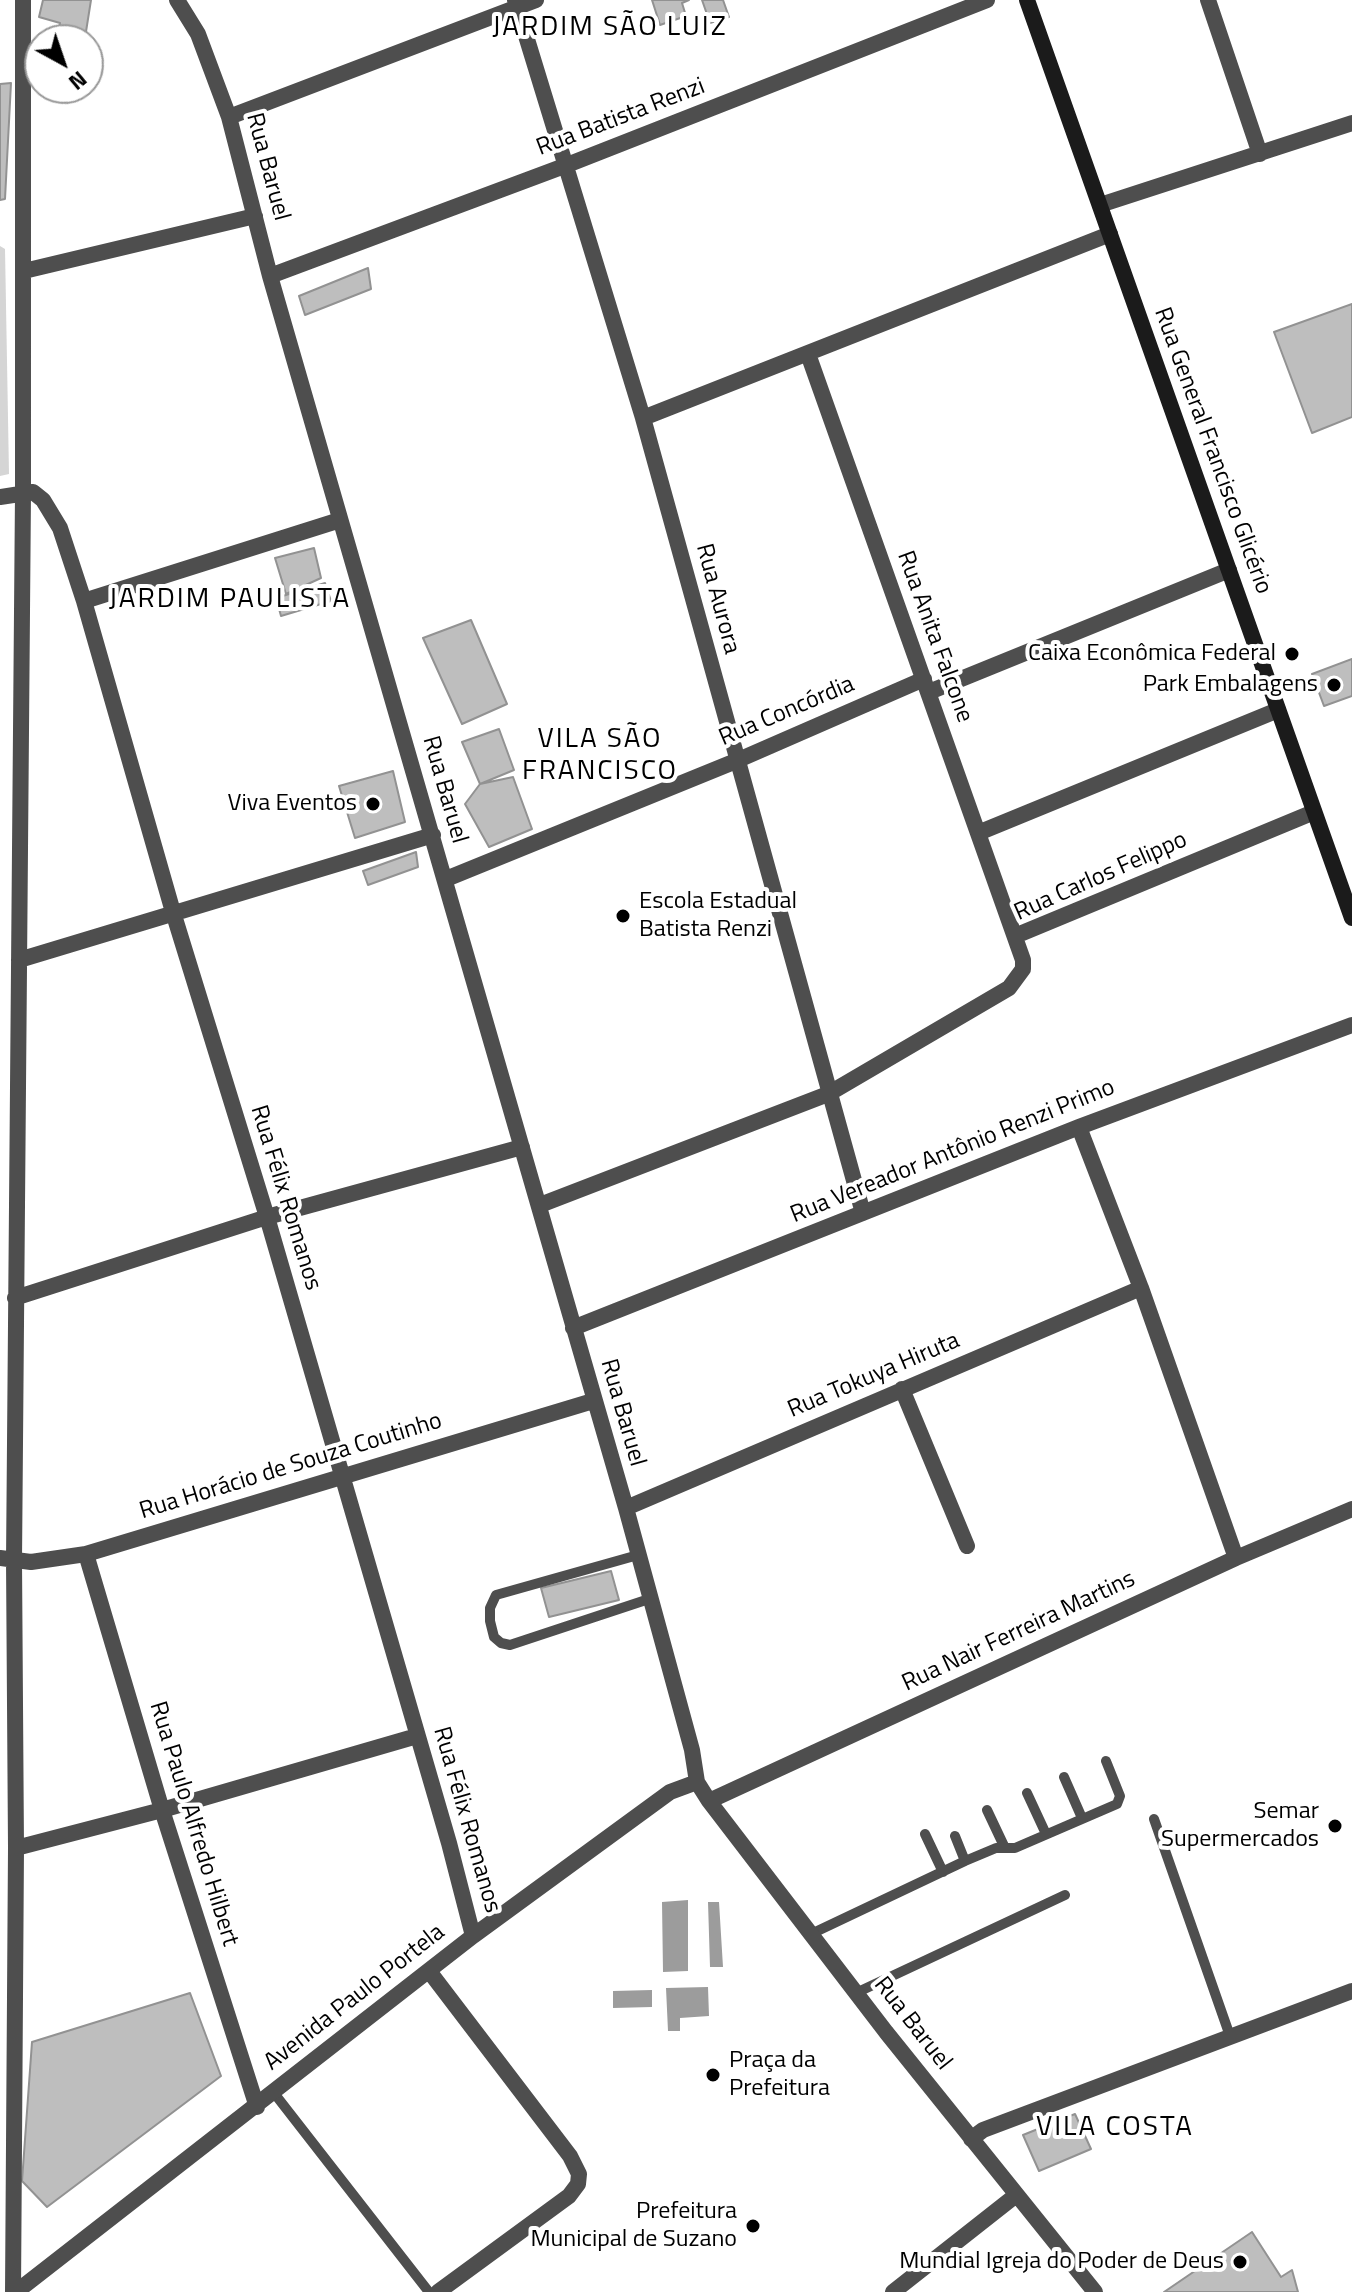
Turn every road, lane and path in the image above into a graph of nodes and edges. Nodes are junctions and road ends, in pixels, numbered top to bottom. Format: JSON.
{"nodes":[{"id":1,"x":23,"y":0,"type":"edge"},
{"id":2,"x":177,"y":0,"type":"edge"},
{"id":3,"x":536,"y":0,"type":"edge"},
{"id":4,"x":987,"y":0,"type":"edge"},
{"id":5,"x":1027,"y":0,"type":"edge"},
{"id":6,"x":1208,"y":0,"type":"edge"},
{"id":7,"x":516,"y":4,"type":"edge"},
{"id":8,"x":229,"y":117,"type":"junction"},
{"id":9,"x":1352,"y":123,"type":"edge"},
{"id":10,"x":1260,"y":154,"type":"junction"},
{"id":11,"x":567,"y":165,"type":"junction"},
{"id":12,"x":1100,"y":205,"type":"junction"},
{"id":13,"x":255,"y":216,"type":"junction"},
{"id":14,"x":1110,"y":234,"type":"junction"},
{"id":15,"x":24,"y":271,"type":"junction"},
{"id":16,"x":270,"y":276,"type":"junction"},
{"id":17,"x":808,"y":354,"type":"junction"},
{"id":18,"x":643,"y":418,"type":"junction"},
{"id":19,"x":23,"y":493,"type":"junction"},
{"id":20,"x":0,"y":497,"type":"edge"},
{"id":21,"x":340,"y":520,"type":"junction"},
{"id":22,"x":1229,"y":570,"type":"junction"},
{"id":23,"x":84,"y":601,"type":"junction"},
{"id":24,"x":927,"y":686,"type":"junction"},
{"id":25,"x":1278,"y":710,"type":"junction"},
{"id":26,"x":736,"y":761,"type":"junction"},
{"id":27,"x":1314,"y":812,"type":"junction"},
{"id":28,"x":978,"y":833,"type":"junction"},
{"id":29,"x":433,"y":835,"type":"junction"},
{"id":30,"x":446,"y":879,"type":"junction"},
{"id":31,"x":173,"y":912,"type":"junction"},
{"id":32,"x":1352,"y":918,"type":"edge"},
{"id":33,"x":1015,"y":936,"type":"junction"},
{"id":34,"x":19,"y":960,"type":"junction"},
{"id":35,"x":1352,"y":1025,"type":"edge"},
{"id":36,"x":828,"y":1094,"type":"junction"},
{"id":37,"x":1079,"y":1127,"type":"junction"},
{"id":38,"x":522,"y":1147,"type":"junction"},
{"id":39,"x":540,"y":1205,"type":"junction"},
{"id":40,"x":863,"y":1213,"type":"junction"},
{"id":41,"x":267,"y":1217,"type":"junction"},
{"id":42,"x":1141,"y":1288,"type":"junction"},
{"id":43,"x":15,"y":1298,"type":"junction"},
{"id":44,"x":573,"y":1328,"type":"junction"},
{"id":45,"x":902,"y":1389,"type":"junction"},
{"id":46,"x":593,"y":1401,"type":"junction"},
{"id":47,"x":342,"y":1477,"type":"junction"},
{"id":48,"x":626,"y":1508,"type":"junction"},
{"id":49,"x":1352,"y":1509,"type":"edge"},
{"id":50,"x":967,"y":1546,"type":"dead end"},
{"id":51,"x":86,"y":1554,"type":"junction"},
{"id":52,"x":638,"y":1555,"type":"junction"},
{"id":53,"x":1236,"y":1558,"type":"junction"},
{"id":54,"x":7,"y":1559,"type":"edge"},
{"id":55,"x":649,"y":1599,"type":"junction"},
{"id":56,"x":417,"y":1736,"type":"junction"},
{"id":57,"x":1106,"y":1761,"type":"dead end"},
{"id":58,"x":1064,"y":1777,"type":"dead end"},
{"id":59,"x":697,"y":1782,"type":"junction"},
{"id":60,"x":1027,"y":1793,"type":"dead end"},
{"id":61,"x":709,"y":1801,"type":"junction"},
{"id":62,"x":162,"y":1810,"type":"junction"},
{"id":63,"x":987,"y":1810,"type":"dead end"},
{"id":64,"x":1082,"y":1818,"type":"junction"},
{"id":65,"x":1154,"y":1819,"type":"dead end"},
{"id":66,"x":925,"y":1834,"type":"dead end"},
{"id":67,"x":1046,"y":1834,"type":"junction"},
{"id":68,"x":955,"y":1836,"type":"dead end"},
{"id":69,"x":1004,"y":1846,"type":"junction"},
{"id":70,"x":16,"y":1848,"type":"junction"},
{"id":71,"x":965,"y":1861,"type":"junction"},
{"id":72,"x":943,"y":1872,"type":"junction"},
{"id":73,"x":1065,"y":1895,"type":"dead end"},
{"id":74,"x":811,"y":1934,"type":"junction"},
{"id":75,"x":473,"y":1936,"type":"junction"},
{"id":76,"x":429,"y":1971,"type":"junction"},
{"id":77,"x":1352,"y":1991,"type":"edge"},
{"id":78,"x":858,"y":1992,"type":"junction"},
{"id":79,"x":1230,"y":2036,"type":"junction"},
{"id":80,"x":274,"y":2093,"type":"junction"},
{"id":81,"x":257,"y":2107,"type":"junction"},
{"id":82,"x":971,"y":2139,"type":"junction"},
{"id":83,"x":1015,"y":2196,"type":"junction"},
{"id":84,"x":15,"y":2292,"type":"edge"},
{"id":85,"x":429,"y":2292,"type":"edge"},
{"id":86,"x":438,"y":2292,"type":"edge"},
{"id":87,"x":893,"y":2292,"type":"edge"},
{"id":88,"x":1095,"y":2292,"type":"edge"}],
"edges":[{"from":1,"to":15,"type":"street"},
{"from":2,"to":8,"type":"street","name":"Rua Baruel"},
{"from":3,"to":7,"type":"street"},
{"from":4,"to":11,"type":"street","name":"Rua Batista Renzi"},
{"from":5,"to":12,"type":"main road","name":"Rua General Francisco Glicério"},
{"from":6,"to":10,"type":"street"},
{"from":7,"to":8,"type":"street"},
{"from":7,"to":11,"type":"street","name":"Rua Aurora"},
{"from":8,"to":13,"type":"street","name":"Rua Baruel"},
{"from":9,"to":10,"type":"street"},
{"from":10,"to":12,"type":"street"},
{"from":11,"to":16,"type":"street","name":"Rua Batista Renzi"},
{"from":11,"to":18,"type":"street","name":"Rua Aurora"},
{"from":12,"to":14,"type":"main road","name":"Rua General Francisco Glicério"},
{"from":13,"to":15,"type":"street"},
{"from":13,"to":16,"type":"street","name":"Rua Baruel"},
{"from":14,"to":17,"type":"street"},
{"from":14,"to":22,"type":"main road","name":"Rua General Francisco Glicério"},
{"from":15,"to":19,"type":"street"},
{"from":16,"to":21,"type":"street","name":"Rua Baruel"},
{"from":17,"to":18,"type":"street"},
{"from":17,"to":24,"type":"street","name":"Rua Anita Falcone"},
{"from":18,"to":26,"type":"street","name":"Rua Aurora"},
{"from":19,"to":20,"type":"street"},
{"from":19,"to":23,"type":"street","name":"Rua Félix Romanos"},
{"from":19,"to":34,"type":"street"},
{"from":21,"to":23,"type":"street"},
{"from":21,"to":29,"type":"street","name":"Rua Baruel"},
{"from":22,"to":24,"type":"street","name":"Rua Concórdia"},
{"from":22,"to":25,"type":"main road","name":"Rua General Francisco Glicério"},
{"from":23,"to":31,"type":"street","name":"Rua Félix Romanos"},
{"from":24,"to":26,"type":"street","name":"Rua Concórdia"},
{"from":24,"to":28,"type":"street","name":"Rua Anita Falcone"},
{"from":25,"to":27,"type":"main road","name":"Rua General Francisco Glicério"},
{"from":25,"to":28,"type":"street"},
{"from":26,"to":30,"type":"street","name":"Rua Concórdia"},
{"from":26,"to":36,"type":"street","name":"Rua Aurora"},
{"from":27,"to":32,"type":"main road","name":"Rua General Francisco Glicério"},
{"from":27,"to":33,"type":"street","name":"Rua Carlos Felippo"},
{"from":28,"to":33,"type":"street","name":"Rua Anita Falcone"},
{"from":29,"to":30,"type":"street","name":"Rua Baruel"},
{"from":29,"to":31,"type":"street"},
{"from":30,"to":38,"type":"street","name":"Rua Baruel"},
{"from":31,"to":34,"type":"street"},
{"from":31,"to":41,"type":"street","name":"Rua Félix Romanos"},
{"from":33,"to":36,"type":"street","name":"Rua Carlos Felippo"},
{"from":34,"to":43,"type":"street"},
{"from":35,"to":37,"type":"street","name":"Rua Vereador Antônio Renzi Primo"},
{"from":36,"to":39,"type":"street"},
{"from":36,"to":40,"type":"street","name":"Rua Aurora"},
{"from":37,"to":40,"type":"street","name":"Rua Vereador Antônio Renzi Primo"},
{"from":37,"to":42,"type":"street"},
{"from":38,"to":39,"type":"street","name":"Rua Baruel"},
{"from":38,"to":41,"type":"street"},
{"from":39,"to":44,"type":"street","name":"Rua Baruel"},
{"from":40,"to":44,"type":"street","name":"Rua Vereador Antônio Renzi Primo"},
{"from":41,"to":43,"type":"street"},
{"from":41,"to":47,"type":"street","name":"Rua Félix Romanos"},
{"from":42,"to":45,"type":"street","name":"Rua Tokuya Hiruta"},
{"from":42,"to":53,"type":"street"},
{"from":43,"to":54,"type":"street"},
{"from":44,"to":46,"type":"street","name":"Rua Baruel"},
{"from":45,"to":48,"type":"street","name":"Rua Tokuya Hiruta"},
{"from":45,"to":50,"type":"street"},
{"from":46,"to":47,"type":"street","name":"Rua Horácio de Souza Coutinho"},
{"from":46,"to":48,"type":"street","name":"Rua Baruel"},
{"from":47,"to":51,"type":"street","name":"Rua Horácio de Souza Coutinho"},
{"from":47,"to":56,"type":"street","name":"Rua Félix Romanos"},
{"from":48,"to":52,"type":"street","name":"Rua Baruel"},
{"from":49,"to":53,"type":"street","name":"Rua Nair Ferreira Martins"},
{"from":51,"to":54,"type":"street","name":"Rua Horácio de Souza Coutinho"},
{"from":51,"to":62,"type":"street","name":"Rua Paulo Alfredo Hilbert"},
{"from":52,"to":55,"type":"street","name":"Rua Baruel"},
{"from":52,"to":55,"type":"lane"},
{"from":53,"to":61,"type":"street","name":"Rua Nair Ferreira Martins"},
{"from":54,"to":70,"type":"street"},
{"from":55,"to":59,"type":"street"},
{"from":56,"to":62,"type":"street"},
{"from":56,"to":75,"type":"street","name":"Rua Félix Romanos"},
{"from":57,"to":64,"type":"lane"},
{"from":58,"to":64,"type":"lane"},
{"from":59,"to":61,"type":"street","name":"Rua Baruel"},
{"from":59,"to":75,"type":"street","name":"Avenida Paulo Portela"},
{"from":60,"to":67,"type":"lane"},
{"from":61,"to":74,"type":"street","name":"Rua Baruel"},
{"from":62,"to":70,"type":"street"},
{"from":62,"to":81,"type":"street","name":"Rua Paulo Alfredo Hilbert"},
{"from":63,"to":69,"type":"lane"},
{"from":64,"to":67,"type":"lane"},
{"from":65,"to":79,"type":"lane"},
{"from":66,"to":72,"type":"lane"},
{"from":67,"to":69,"type":"lane"},
{"from":68,"to":71,"type":"lane"},
{"from":69,"to":71,"type":"lane"},
{"from":70,"to":84,"type":"street"},
{"from":71,"to":72,"type":"lane"},
{"from":72,"to":74,"type":"lane"},
{"from":73,"to":78,"type":"lane"},
{"from":74,"to":78,"type":"street","name":"Rua Baruel"},
{"from":75,"to":76,"type":"street","name":"Avenida Paulo Portela"},
{"from":76,"to":80,"type":"street","name":"Avenida Paulo Portela"},
{"from":76,"to":86,"type":"street"},
{"from":77,"to":79,"type":"street"},
{"from":78,"to":82,"type":"street","name":"Rua Baruel"},
{"from":79,"to":82,"type":"street"},
{"from":80,"to":81,"type":"street","name":"Avenida Paulo Portela"},
{"from":80,"to":85,"type":"lane"},
{"from":81,"to":84,"type":"street","name":"Avenida Paulo Portela"},
{"from":82,"to":83,"type":"street","name":"Rua Baruel"},
{"from":83,"to":87,"type":"street"},
{"from":83,"to":88,"type":"street","name":"Rua Baruel"}]}
